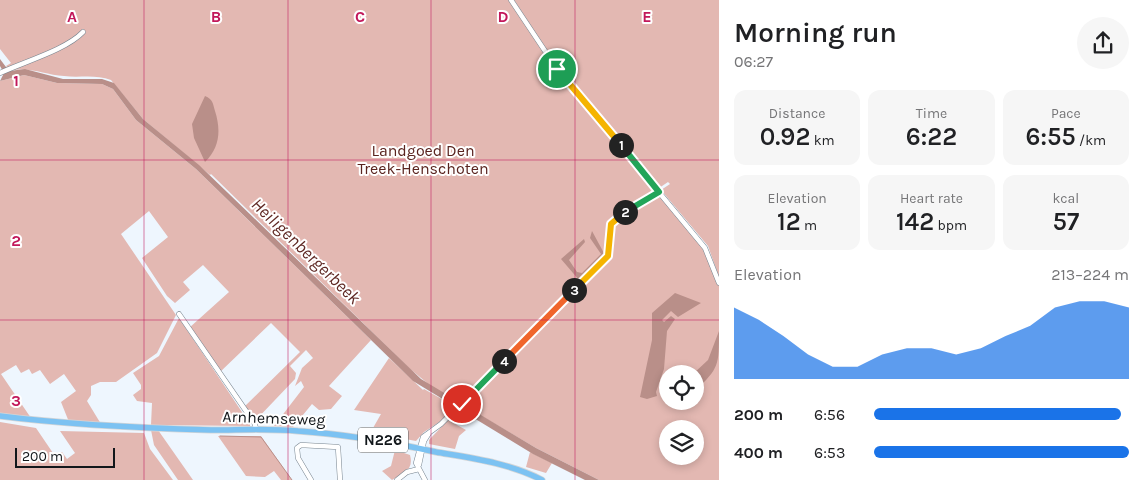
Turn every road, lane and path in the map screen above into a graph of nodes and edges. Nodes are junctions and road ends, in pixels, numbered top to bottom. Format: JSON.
{"nodes":[{"id":1,"x":511,"y":0,"type":"edge"},
{"id":2,"x":83,"y":32,"type":"dead end"},
{"id":3,"x":1,"y":72,"type":"edge"},
{"id":4,"x":659,"y":192,"type":"junction"},
{"id":5,"x":719,"y":283,"type":"edge"},
{"id":6,"x":179,"y":314,"type":"dead end"},
{"id":7,"x":0,"y":416,"type":"edge"},
{"id":8,"x":256,"y":430,"type":"junction"},
{"id":9,"x":421,"y":448,"type":"junction"},
{"id":10,"x":419,"y":469,"type":"junction"},
{"id":11,"x":311,"y":480,"type":"edge"},
{"id":12,"x":340,"y":480,"type":"edge"},
{"id":13,"x":397,"y":480,"type":"edge"},
{"id":14,"x":425,"y":480,"type":"edge"},
{"id":15,"x":542,"y":480,"type":"edge"}],
"edges":[{"from":1,"to":4,"type":"street"},
{"from":2,"to":3,"type":"street"},
{"from":4,"to":5,"type":"street"},
{"from":4,"to":9,"type":"street"},
{"from":6,"to":8,"type":"street"},
{"from":7,"to":8,"type":"main road","name":"Arnhemseweg","number":"N226"},
{"from":8,"to":9,"type":"main road","name":"Arnhemseweg","number":"N226"},
{"from":9,"to":10,"type":"street"},
{"from":9,"to":15,"type":"main road","name":"Arnhemseweg","number":"N226"},
{"from":10,"to":13,"type":"street"},
{"from":10,"to":14,"type":"street"},
{"from":11,"to":12,"type":"street"}]}
